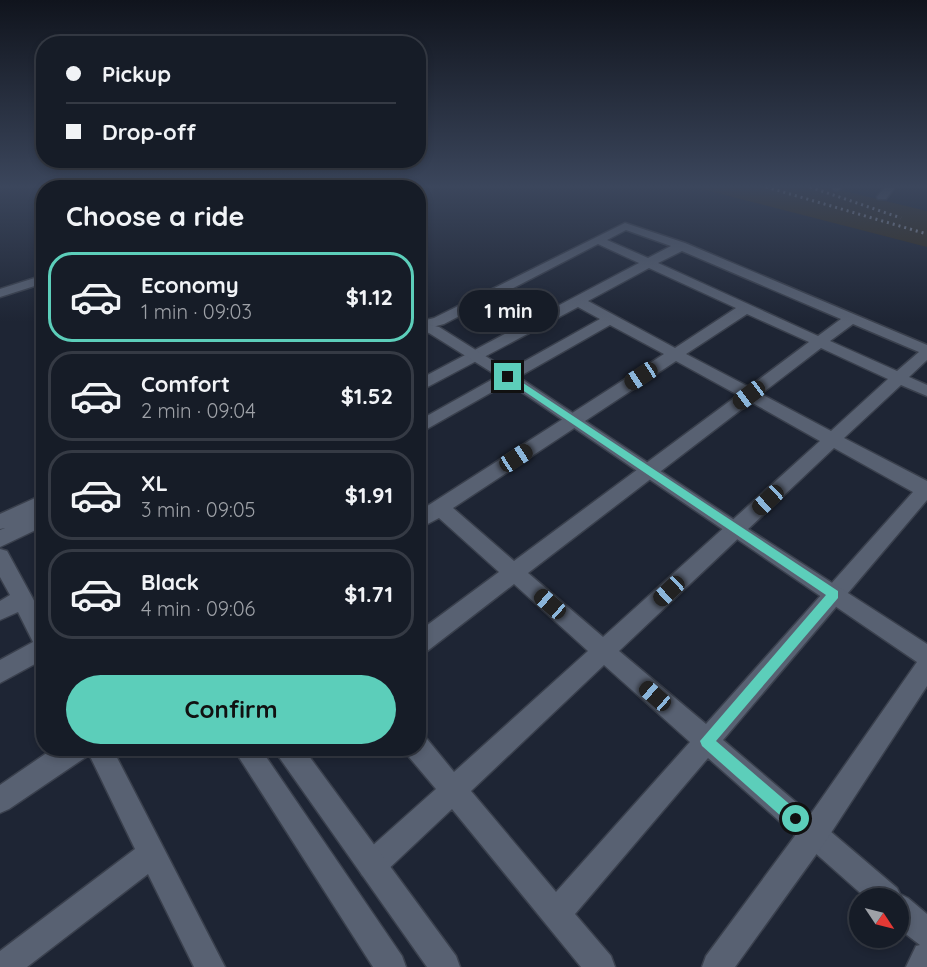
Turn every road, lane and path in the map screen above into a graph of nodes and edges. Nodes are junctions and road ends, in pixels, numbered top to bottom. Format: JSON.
{"nodes":[{"id":1,"x":613,"y":232,"type":"edge"},
{"id":2,"x":642,"y":232,"type":"edge"},
{"id":3,"x":598,"y":240,"type":"junction"},
{"id":4,"x":681,"y":246,"type":"junction"},
{"id":5,"x":649,"y":263,"type":"junction"},
{"id":6,"x":36,"y":282,"type":"edge"},
{"id":7,"x":0,"y":293,"type":"edge"},
{"id":8,"x":579,"y":302,"type":"junction"},
{"id":9,"x":746,"y":308,"type":"junction"},
{"id":10,"x":851,"y":318,"type":"junction"},
{"id":11,"x":610,"y":319,"type":"junction"},
{"id":12,"x":426,"y":323,"type":"edge"},
{"id":13,"x":426,"y":327,"type":"edge"},
{"id":14,"x":820,"y":341,"type":"junction"},
{"id":15,"x":927,"y":351,"type":"edge"},
{"id":16,"x":675,"y":354,"type":"junction"},
{"id":17,"x":475,"y":358,"type":"junction"},
{"id":18,"x":508,"y":377,"type":"junction"},
{"id":19,"x":900,"y":378,"type":"junction"},
{"id":20,"x":426,"y":383,"type":"edge"},
{"id":21,"x":927,"y":391,"type":"edge"},
{"id":22,"x":749,"y":395,"type":"junction"},
{"id":23,"x":573,"y":421,"type":"junction"},
{"id":24,"x":426,"y":424,"type":"edge"},
{"id":25,"x":833,"y":440,"type":"junction"},
{"id":26,"x":648,"y":471,"type":"junction"},
{"id":27,"x":926,"y":490,"type":"edge"},
{"id":28,"x":36,"y":505,"type":"edge"},
{"id":29,"x":440,"y":508,"type":"junction"},
{"id":30,"x":426,"y":517,"type":"edge"},
{"id":31,"x":36,"y":521,"type":"edge"},
{"id":32,"x":0,"y":522,"type":"edge"},
{"id":33,"x":735,"y":530,"type":"junction"},
{"id":34,"x":0,"y":539,"type":"edge"},
{"id":35,"x":0,"y":557,"type":"edge"},
{"id":36,"x":514,"y":573,"type":"junction"},
{"id":37,"x":834,"y":595,"type":"junction"},
{"id":38,"x":22,"y":599,"type":"junction"},
{"id":39,"x":0,"y":611,"type":"edge"},
{"id":40,"x":36,"y":626,"type":"edge"},
{"id":41,"x":426,"y":639,"type":"edge"},
{"id":42,"x":604,"y":651,"type":"junction"},
{"id":43,"x":36,"y":652,"type":"edge"},
{"id":44,"x":927,"y":656,"type":"edge"},
{"id":45,"x":927,"y":667,"type":"edge"},
{"id":46,"x":0,"y":672,"type":"edge"},
{"id":47,"x":707,"y":741,"type":"junction"},
{"id":48,"x":66,"y":756,"type":"edge"},
{"id":49,"x":103,"y":756,"type":"edge"},
{"id":50,"x":250,"y":756,"type":"edge"},
{"id":51,"x":294,"y":756,"type":"edge"},
{"id":52,"x":424,"y":756,"type":"edge"},
{"id":53,"x":452,"y":790,"type":"junction"},
{"id":54,"x":0,"y":800,"type":"edge"},
{"id":55,"x":813,"y":835,"type":"junction"},
{"id":56,"x":152,"y":853,"type":"junction"},
{"id":57,"x":372,"y":865,"type":"junction"},
{"id":58,"x":875,"y":888,"type":"edge"},
{"id":59,"x":556,"y":915,"type":"junction"},
{"id":60,"x":909,"y":917,"type":"edge"},
{"id":61,"x":927,"y":933,"type":"edge"},
{"id":62,"x":927,"y":957,"type":"edge"},
{"id":63,"x":3,"y":967,"type":"edge"},
{"id":64,"x":210,"y":967,"type":"edge"},
{"id":65,"x":391,"y":967,"type":"edge"},
{"id":66,"x":445,"y":967,"type":"edge"},
{"id":67,"x":600,"y":967,"type":"edge"},
{"id":68,"x":717,"y":967,"type":"edge"},
{"id":69,"x":921,"y":967,"type":"edge"}],
"edges":[{"from":1,"to":3,"type":"street"},
{"from":2,"to":4,"type":"street"},
{"from":3,"to":5,"type":"street"},
{"from":3,"to":12,"type":"street"},
{"from":4,"to":5,"type":"street"},
{"from":4,"to":10,"type":"street"},
{"from":5,"to":8,"type":"street"},
{"from":5,"to":9,"type":"street"},
{"from":6,"to":7,"type":"street"},
{"from":8,"to":11,"type":"street"},
{"from":8,"to":17,"type":"street"},
{"from":9,"to":14,"type":"street"},
{"from":9,"to":16,"type":"street"},
{"from":10,"to":14,"type":"street"},
{"from":10,"to":15,"type":"street"},
{"from":11,"to":16,"type":"street"},
{"from":11,"to":18,"type":"street"},
{"from":13,"to":17,"type":"street"},
{"from":14,"to":19,"type":"street"},
{"from":14,"to":22,"type":"street"},
{"from":15,"to":19,"type":"street"},
{"from":16,"to":22,"type":"street"},
{"from":16,"to":23,"type":"street"},
{"from":17,"to":18,"type":"street"},
{"from":17,"to":20,"type":"street"},
{"from":18,"to":23,"type":"street"},
{"from":18,"to":24,"type":"street"},
{"from":19,"to":21,"type":"street"},
{"from":19,"to":25,"type":"street"},
{"from":22,"to":25,"type":"street"},
{"from":22,"to":26,"type":"street"},
{"from":23,"to":26,"type":"street"},
{"from":23,"to":29,"type":"street"},
{"from":25,"to":27,"type":"street"},
{"from":25,"to":33,"type":"street"},
{"from":26,"to":33,"type":"street"},
{"from":26,"to":36,"type":"street"},
{"from":27,"to":37,"type":"street"},
{"from":28,"to":32,"type":"street"},
{"from":29,"to":30,"type":"street"},
{"from":29,"to":36,"type":"street"},
{"from":31,"to":34,"type":"street"},
{"from":33,"to":37,"type":"street"},
{"from":33,"to":42,"type":"street"},
{"from":35,"to":38,"type":"street"},
{"from":36,"to":41,"type":"street"},
{"from":36,"to":42,"type":"street"},
{"from":37,"to":44,"type":"street"},
{"from":37,"to":47,"type":"street"},
{"from":38,"to":39,"type":"street"},
{"from":38,"to":40,"type":"street"},
{"from":42,"to":47,"type":"street"},
{"from":42,"to":53,"type":"street"},
{"from":43,"to":46,"type":"street"},
{"from":45,"to":55,"type":"street"},
{"from":47,"to":55,"type":"street"},
{"from":47,"to":59,"type":"street"},
{"from":48,"to":54,"type":"street"},
{"from":49,"to":56,"type":"street"},
{"from":50,"to":65,"type":"street"},
{"from":51,"to":57,"type":"street"},
{"from":52,"to":53,"type":"street"},
{"from":53,"to":57,"type":"street"},
{"from":53,"to":59,"type":"street"},
{"from":55,"to":58,"type":"street"},
{"from":55,"to":68,"type":"street"},
{"from":56,"to":63,"type":"street"},
{"from":56,"to":64,"type":"street"},
{"from":57,"to":66,"type":"street"},
{"from":59,"to":67,"type":"street"},
{"from":60,"to":61,"type":"street"},
{"from":62,"to":69,"type":"street"}]}
